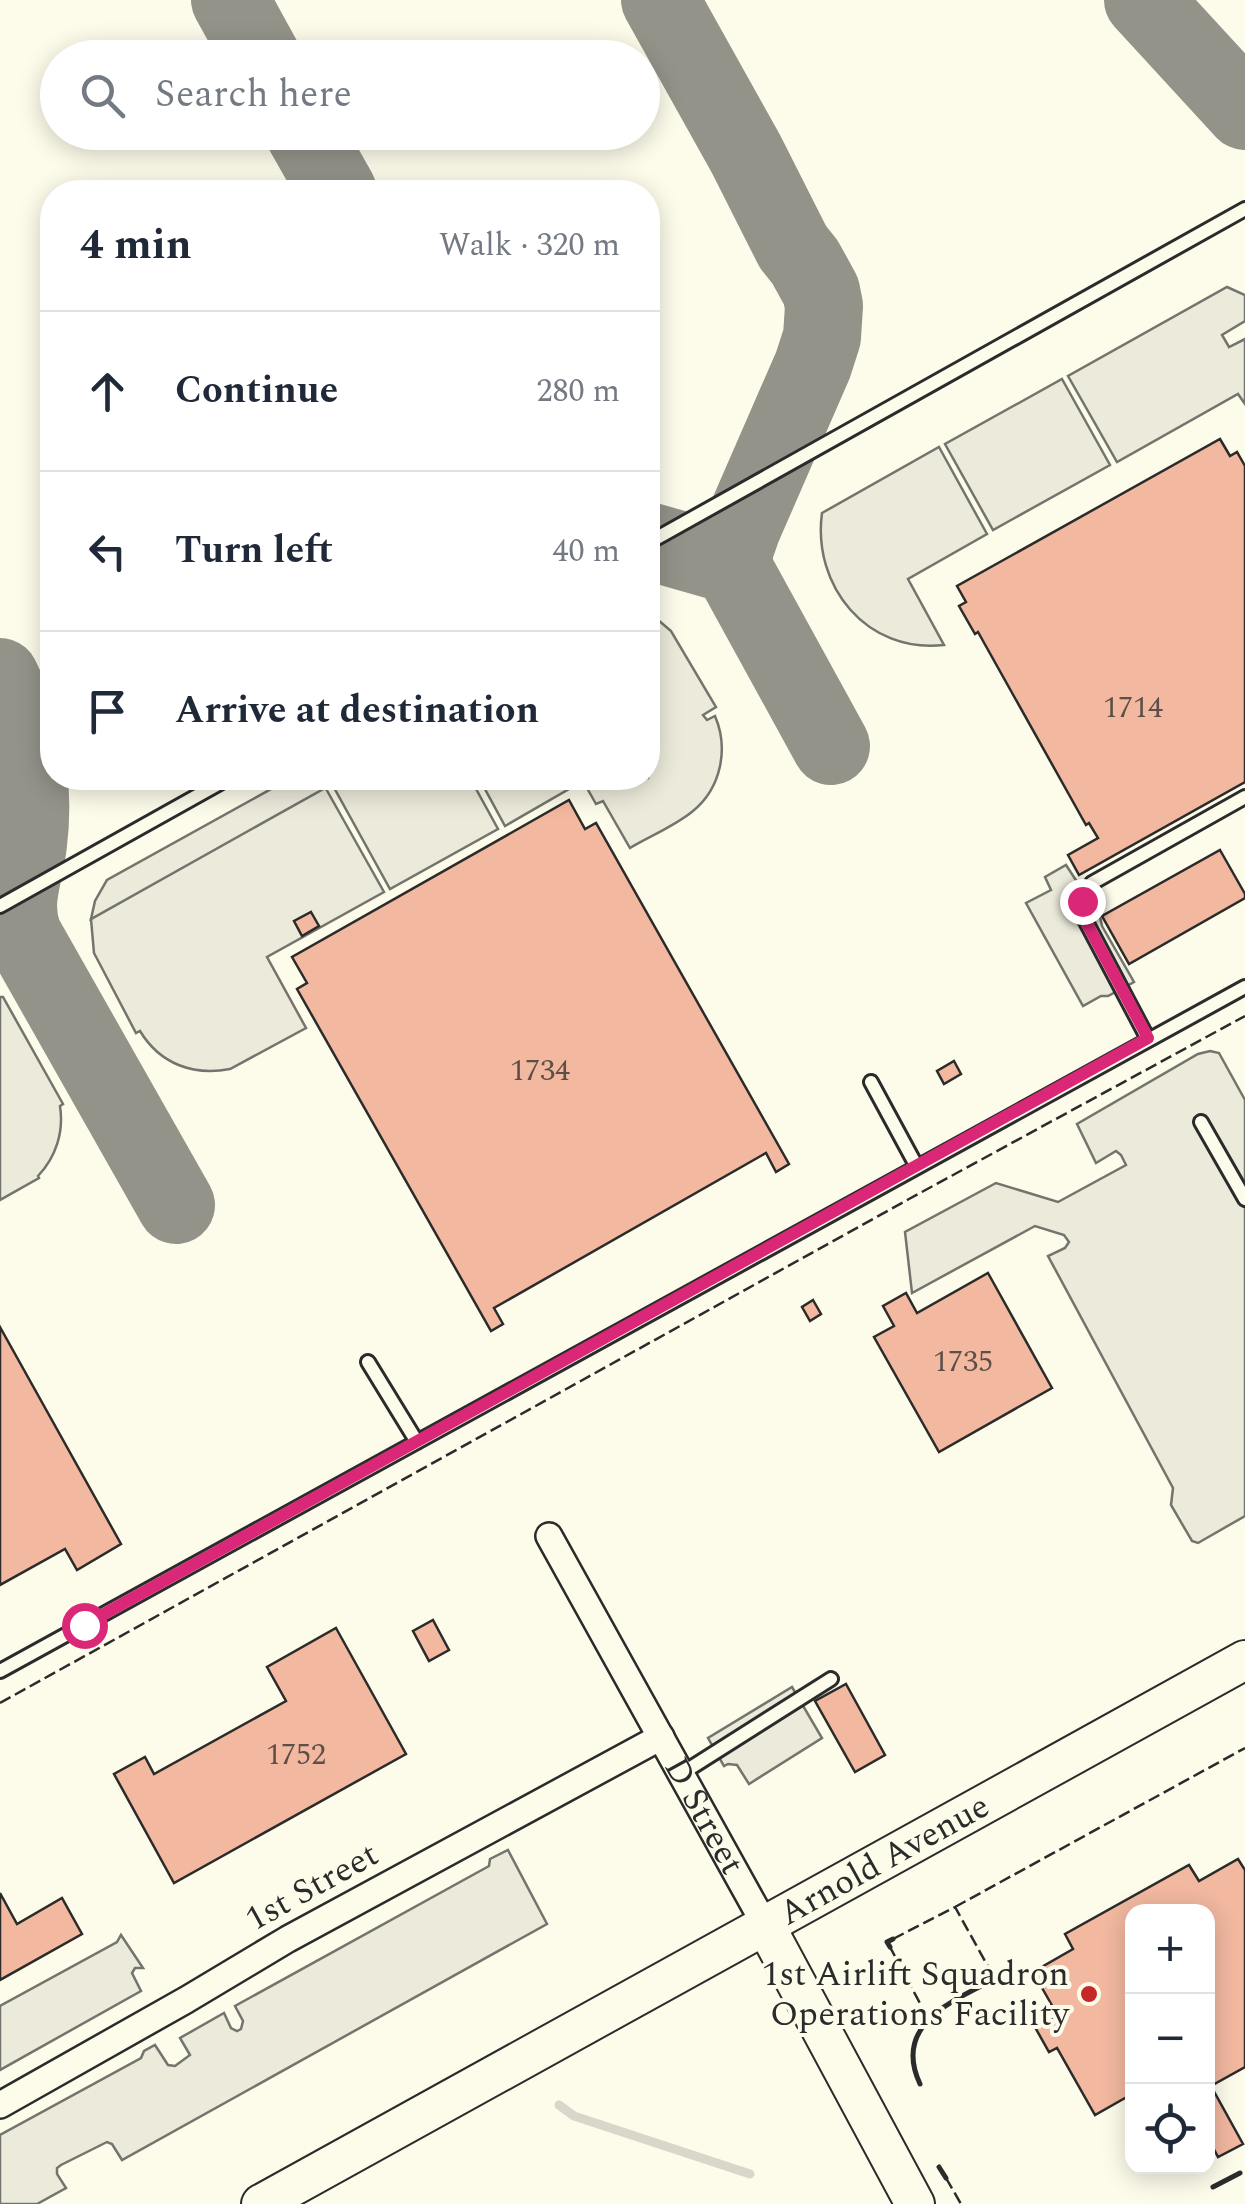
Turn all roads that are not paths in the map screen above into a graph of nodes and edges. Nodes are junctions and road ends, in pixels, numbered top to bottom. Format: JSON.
{"nodes":[{"id":1,"x":1245,"y":209,"type":"edge"},
{"id":2,"x":660,"y":536,"type":"edge"},
{"id":3,"x":208,"y":790,"type":"edge"},
{"id":4,"x":1245,"y":796,"type":"edge"},
{"id":5,"x":0,"y":906,"type":"edge"},
{"id":6,"x":1245,"y":987,"type":"edge"},
{"id":7,"x":1148,"y":1038,"type":"junction"},
{"id":8,"x":871,"y":1082,"type":"dead end"},
{"id":9,"x":1201,"y":1122,"type":"dead end"},
{"id":10,"x":917,"y":1166,"type":"junction"},
{"id":11,"x":1245,"y":1199,"type":"edge"},
{"id":12,"x":368,"y":1362,"type":"dead end"},
{"id":13,"x":417,"y":1442,"type":"junction"},
{"id":14,"x":549,"y":1536,"type":"dead end"},
{"id":15,"x":1245,"y":1660,"type":"edge"},
{"id":16,"x":0,"y":1672,"type":"edge"},
{"id":17,"x":831,"y":1679,"type":"dead end"},
{"id":18,"x":661,"y":1737,"type":"junction"},
{"id":19,"x":681,"y":1774,"type":"junction"},
{"id":20,"x":765,"y":1924,"type":"junction"},
{"id":21,"x":0,"y":2106,"type":"edge"},
{"id":22,"x":261,"y":2204,"type":"edge"},
{"id":23,"x":915,"y":2204,"type":"edge"}],
"edges":[{"from":1,"to":2,"type":"lane"},
{"from":3,"to":5,"type":"lane"},
{"from":4,"to":7,"type":"lane"},
{"from":6,"to":7,"type":"lane"},
{"from":7,"to":10,"type":"lane"},
{"from":8,"to":10,"type":"lane"},
{"from":9,"to":11,"type":"lane"},
{"from":10,"to":13,"type":"lane"},
{"from":12,"to":13,"type":"lane"},
{"from":13,"to":16,"type":"lane"},
{"from":14,"to":18,"type":"street","name":"D Street"},
{"from":15,"to":20,"type":"street","name":"Arnold Avenue"},
{"from":17,"to":19,"type":"lane"},
{"from":18,"to":19,"type":"street","name":"D Street"},
{"from":18,"to":21,"type":"street","name":"1st Street"},
{"from":19,"to":20,"type":"street","name":"D Street"},
{"from":20,"to":22,"type":"street","name":"Arnold Avenue"},
{"from":20,"to":23,"type":"street","name":"D Street"}]}
